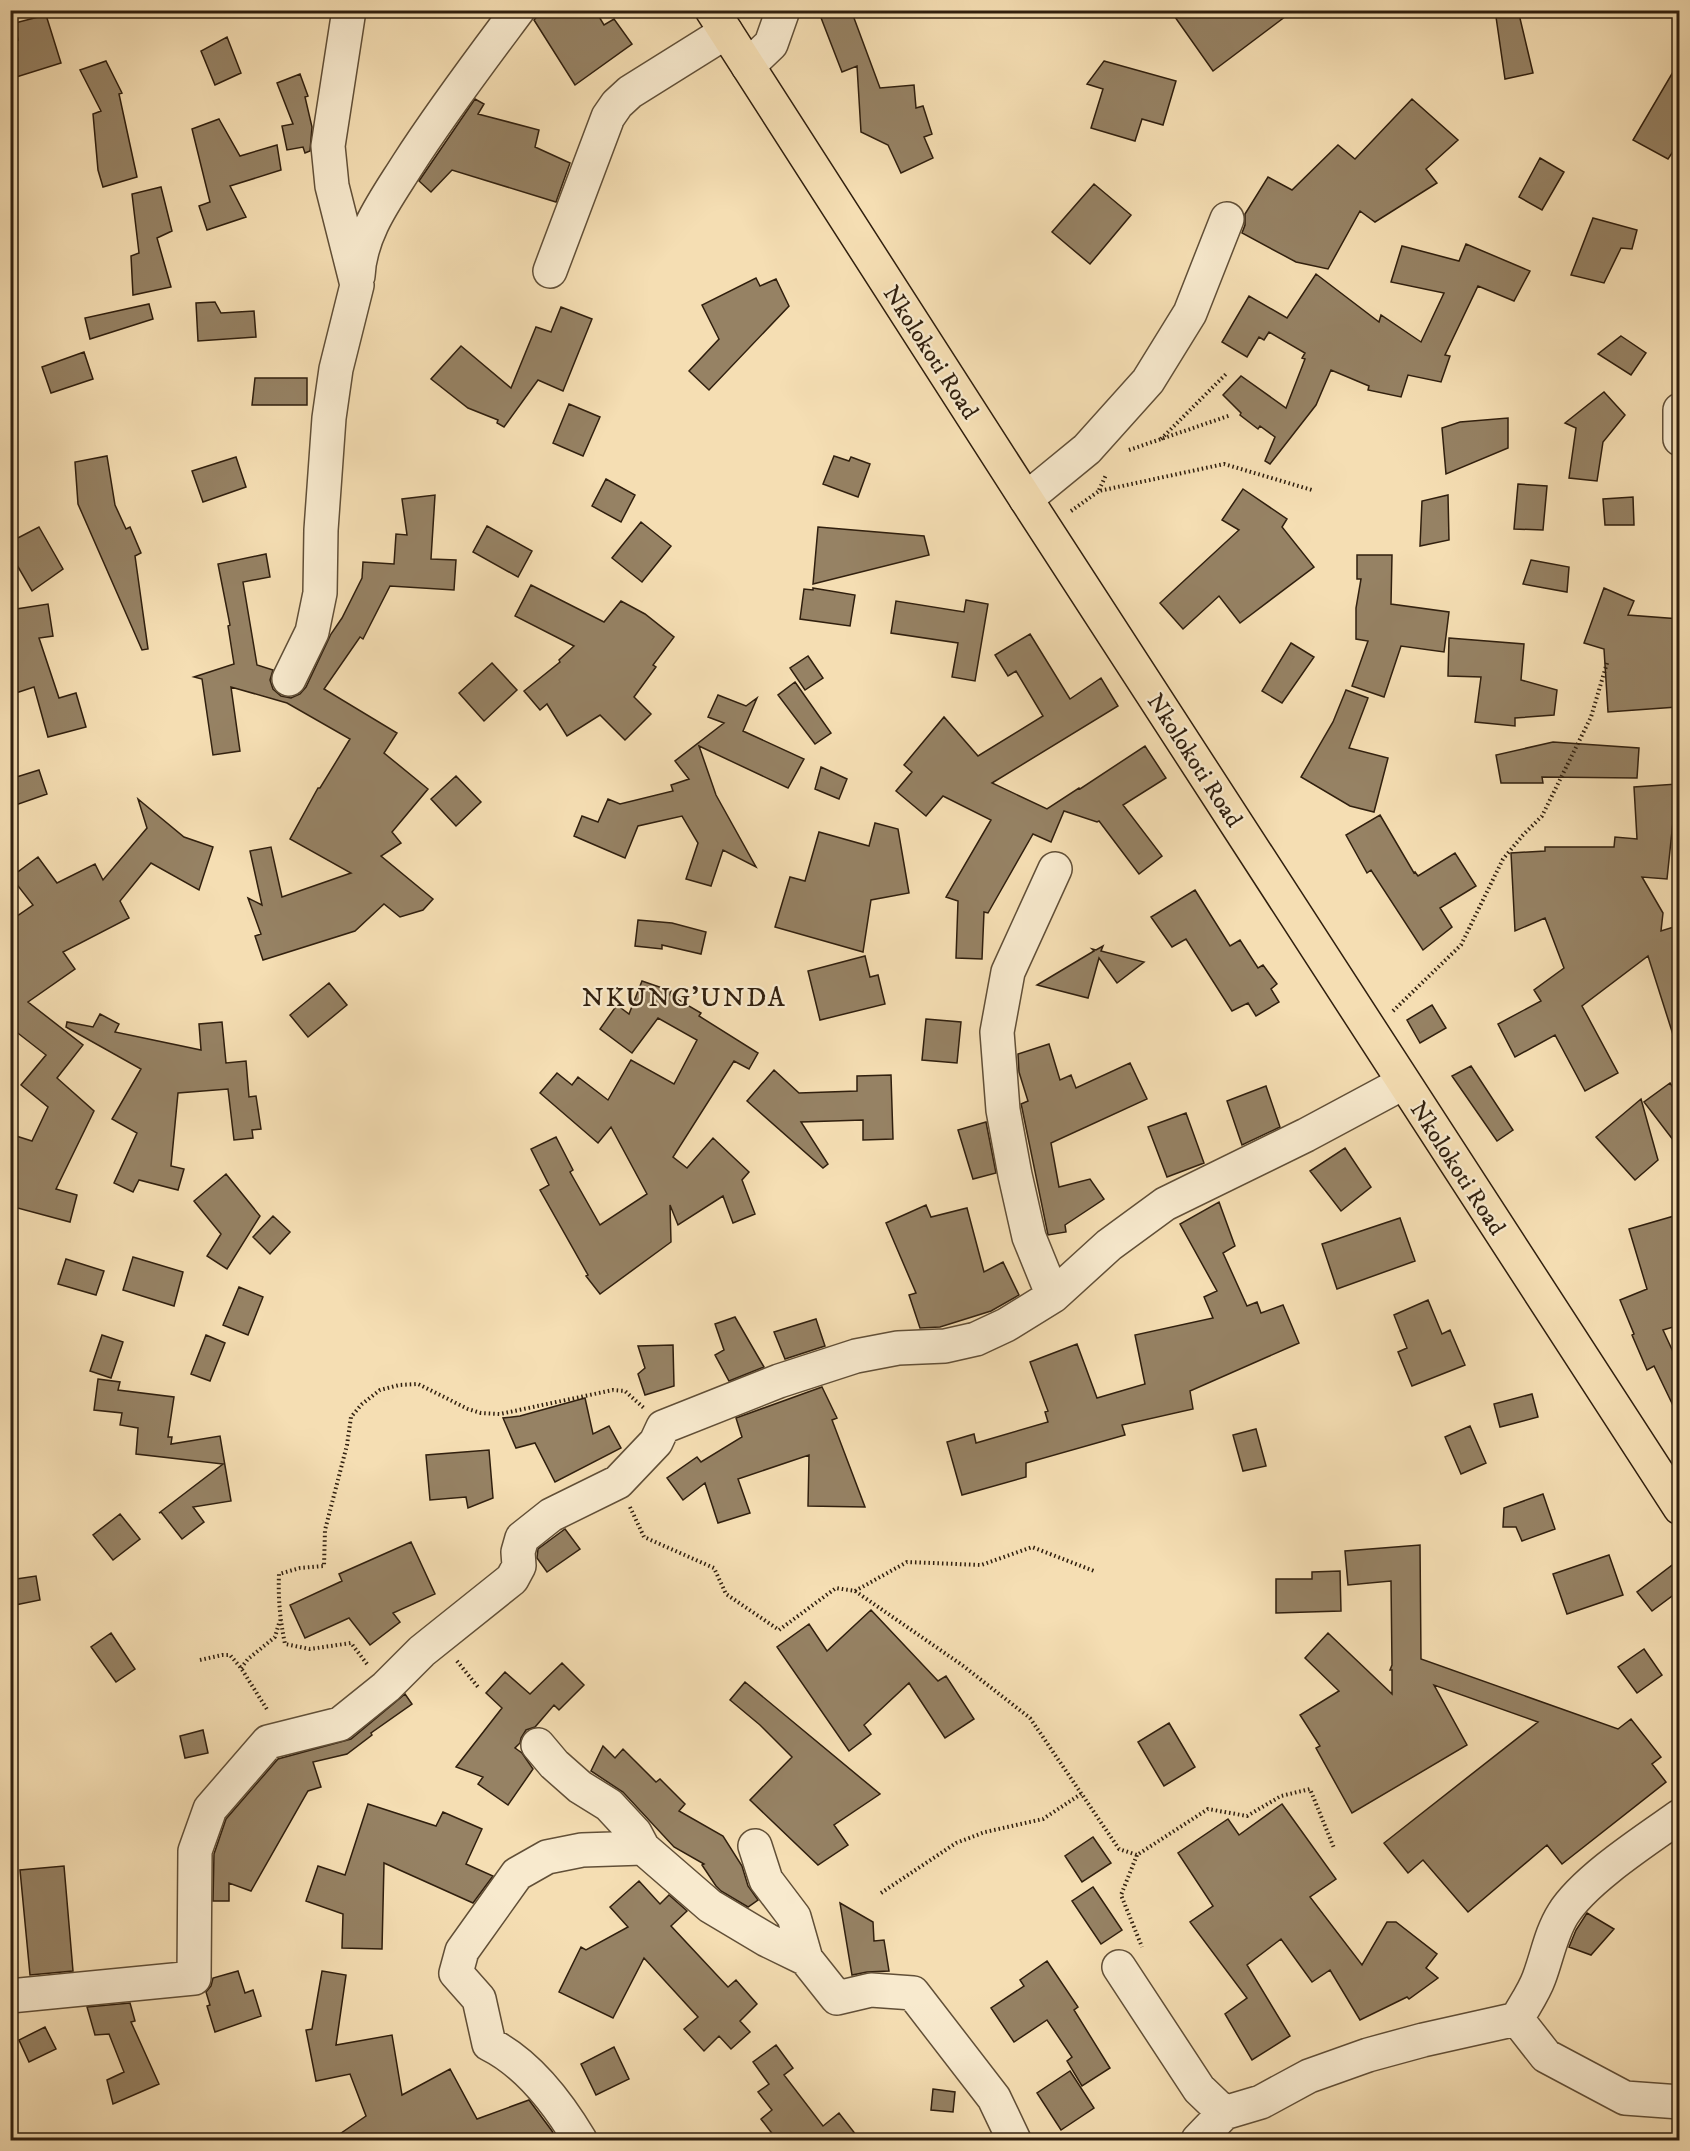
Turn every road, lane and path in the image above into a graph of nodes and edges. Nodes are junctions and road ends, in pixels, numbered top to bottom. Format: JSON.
{"nodes":[{"id":1,"x":349,"y":10,"type":"edge"},
{"id":2,"x":518,"y":10,"type":"edge"},
{"id":3,"x":783,"y":10,"type":"edge"},
{"id":4,"x":719,"y":21,"type":"edge"},
{"id":5,"x":748,"y":66,"type":"junction"},
{"id":6,"x":1227,"y":219,"type":"dead end"},
{"id":7,"x":550,"y":271,"type":"dead end"},
{"id":8,"x":357,"y":285,"type":"junction"},
{"id":9,"x":1227,"y":373,"type":"dead end"},
{"id":10,"x":1680,"y":410,"type":"edge"},
{"id":11,"x":1231,"y":415,"type":"dead end"},
{"id":12,"x":1160,"y":439,"type":"junction"},
{"id":13,"x":1680,"y":439,"type":"edge"},
{"id":14,"x":1124,"y":452,"type":"dead end"},
{"id":15,"x":1107,"y":472,"type":"dead end"},
{"id":16,"x":1099,"y":490,"type":"junction"},
{"id":17,"x":1312,"y":490,"type":"dead end"},
{"id":18,"x":1026,"y":499,"type":"junction"},
{"id":19,"x":1046,"y":530,"type":"junction"},
{"id":20,"x":1607,"y":663,"type":"dead end"},
{"id":21,"x":289,"y":679,"type":"dead end"},
{"id":22,"x":1055,"y":869,"type":"dead end"},
{"id":23,"x":1371,"y":1033,"type":"junction"},
{"id":24,"x":1403,"y":1083,"type":"junction"},
{"id":25,"x":1053,"y":1296,"type":"junction"},
{"id":26,"x":663,"y":1427,"type":"junction"},
{"id":27,"x":618,"y":1482,"type":"junction"},
{"id":28,"x":1680,"y":1508,"type":"edge"},
{"id":29,"x":1094,"y":1571,"type":"dead end"},
{"id":30,"x":855,"y":1591,"type":"junction"},
{"id":31,"x":280,"y":1619,"type":"junction"},
{"id":32,"x":200,"y":1660,"type":"dead end"},
{"id":33,"x":242,"y":1668,"type":"junction"},
{"id":34,"x":386,"y":1687,"type":"junction"},
{"id":35,"x":10,"y":1703,"type":"edge"},
{"id":36,"x":284,"y":1737,"type":"junction"},
{"id":37,"x":538,"y":1745,"type":"dead end"},
{"id":38,"x":10,"y":1788,"type":"edge"},
{"id":39,"x":1082,"y":1794,"type":"junction"},
{"id":40,"x":1680,"y":1816,"type":"edge"},
{"id":41,"x":755,"y":1846,"type":"dead end"},
{"id":42,"x":643,"y":1848,"type":"junction"},
{"id":43,"x":1334,"y":1848,"type":"dead end"},
{"id":44,"x":1137,"y":1856,"type":"junction"},
{"id":45,"x":881,"y":1893,"type":"dead end"},
{"id":46,"x":806,"y":1959,"type":"junction"},
{"id":47,"x":1119,"y":1967,"type":"joint"},
{"id":48,"x":10,"y":1996,"type":"edge"},
{"id":49,"x":1517,"y":2019,"type":"junction"},
{"id":50,"x":1680,"y":2102,"type":"edge"},
{"id":51,"x":1224,"y":2113,"type":"junction"},
{"id":52,"x":580,"y":2140,"type":"edge"},
{"id":53,"x":1014,"y":2140,"type":"edge"},
{"id":54,"x":1198,"y":2140,"type":"edge"}],
"edges":[{"from":1,"to":8,"type":"street"},
{"from":2,"to":8,"type":"street"},
{"from":3,"to":5,"type":"street"},
{"from":4,"to":5,"type":"main road","name":"Nkolokoti Road"},
{"from":4,"to":7,"type":"street"},
{"from":5,"to":18,"type":"main road","name":"Nkolokoti Road"},
{"from":6,"to":18,"type":"street"},
{"from":8,"to":21,"type":"street"},
{"from":9,"to":12,"type":"path"},
{"from":10,"to":13,"type":"street"},
{"from":11,"to":12,"type":"path"},
{"from":12,"to":14,"type":"path"},
{"from":15,"to":16,"type":"path"},
{"from":16,"to":17,"type":"path"},
{"from":16,"to":19,"type":"path"},
{"from":18,"to":19,"type":"main road","name":"Nkolokoti Road"},
{"from":19,"to":23,"type":"main road","name":"Nkolokoti Road"},
{"from":20,"to":23,"type":"path"},
{"from":22,"to":25,"type":"street"},
{"from":23,"to":24,"type":"main road","name":"Nkolokoti Road"},
{"from":24,"to":25,"type":"street"},
{"from":24,"to":28,"type":"main road","name":"Nkolokoti Road"},
{"from":25,"to":26,"type":"street"},
{"from":26,"to":27,"type":"street"},
{"from":26,"to":31,"type":"path"},
{"from":27,"to":30,"type":"path"},
{"from":27,"to":34,"type":"street"},
{"from":29,"to":30,"type":"path"},
{"from":30,"to":39,"type":"path"},
{"from":31,"to":33,"type":"path"},
{"from":31,"to":34,"type":"path"},
{"from":32,"to":33,"type":"path"},
{"from":33,"to":36,"type":"path"},
{"from":34,"to":36,"type":"street"},
{"from":35,"to":38,"type":"path"},
{"from":36,"to":48,"type":"street"},
{"from":37,"to":42,"type":"street"},
{"from":39,"to":44,"type":"path"},
{"from":39,"to":45,"type":"path"},
{"from":40,"to":49,"type":"street"},
{"from":41,"to":46,"type":"street"},
{"from":42,"to":46,"type":"street"},
{"from":42,"to":52,"type":"street"},
{"from":43,"to":44,"type":"path"},
{"from":44,"to":47,"type":"path"},
{"from":46,"to":53,"type":"street"},
{"from":47,"to":51,"type":"street"},
{"from":49,"to":50,"type":"street"},
{"from":49,"to":51,"type":"street"},
{"from":51,"to":54,"type":"street"}]}
